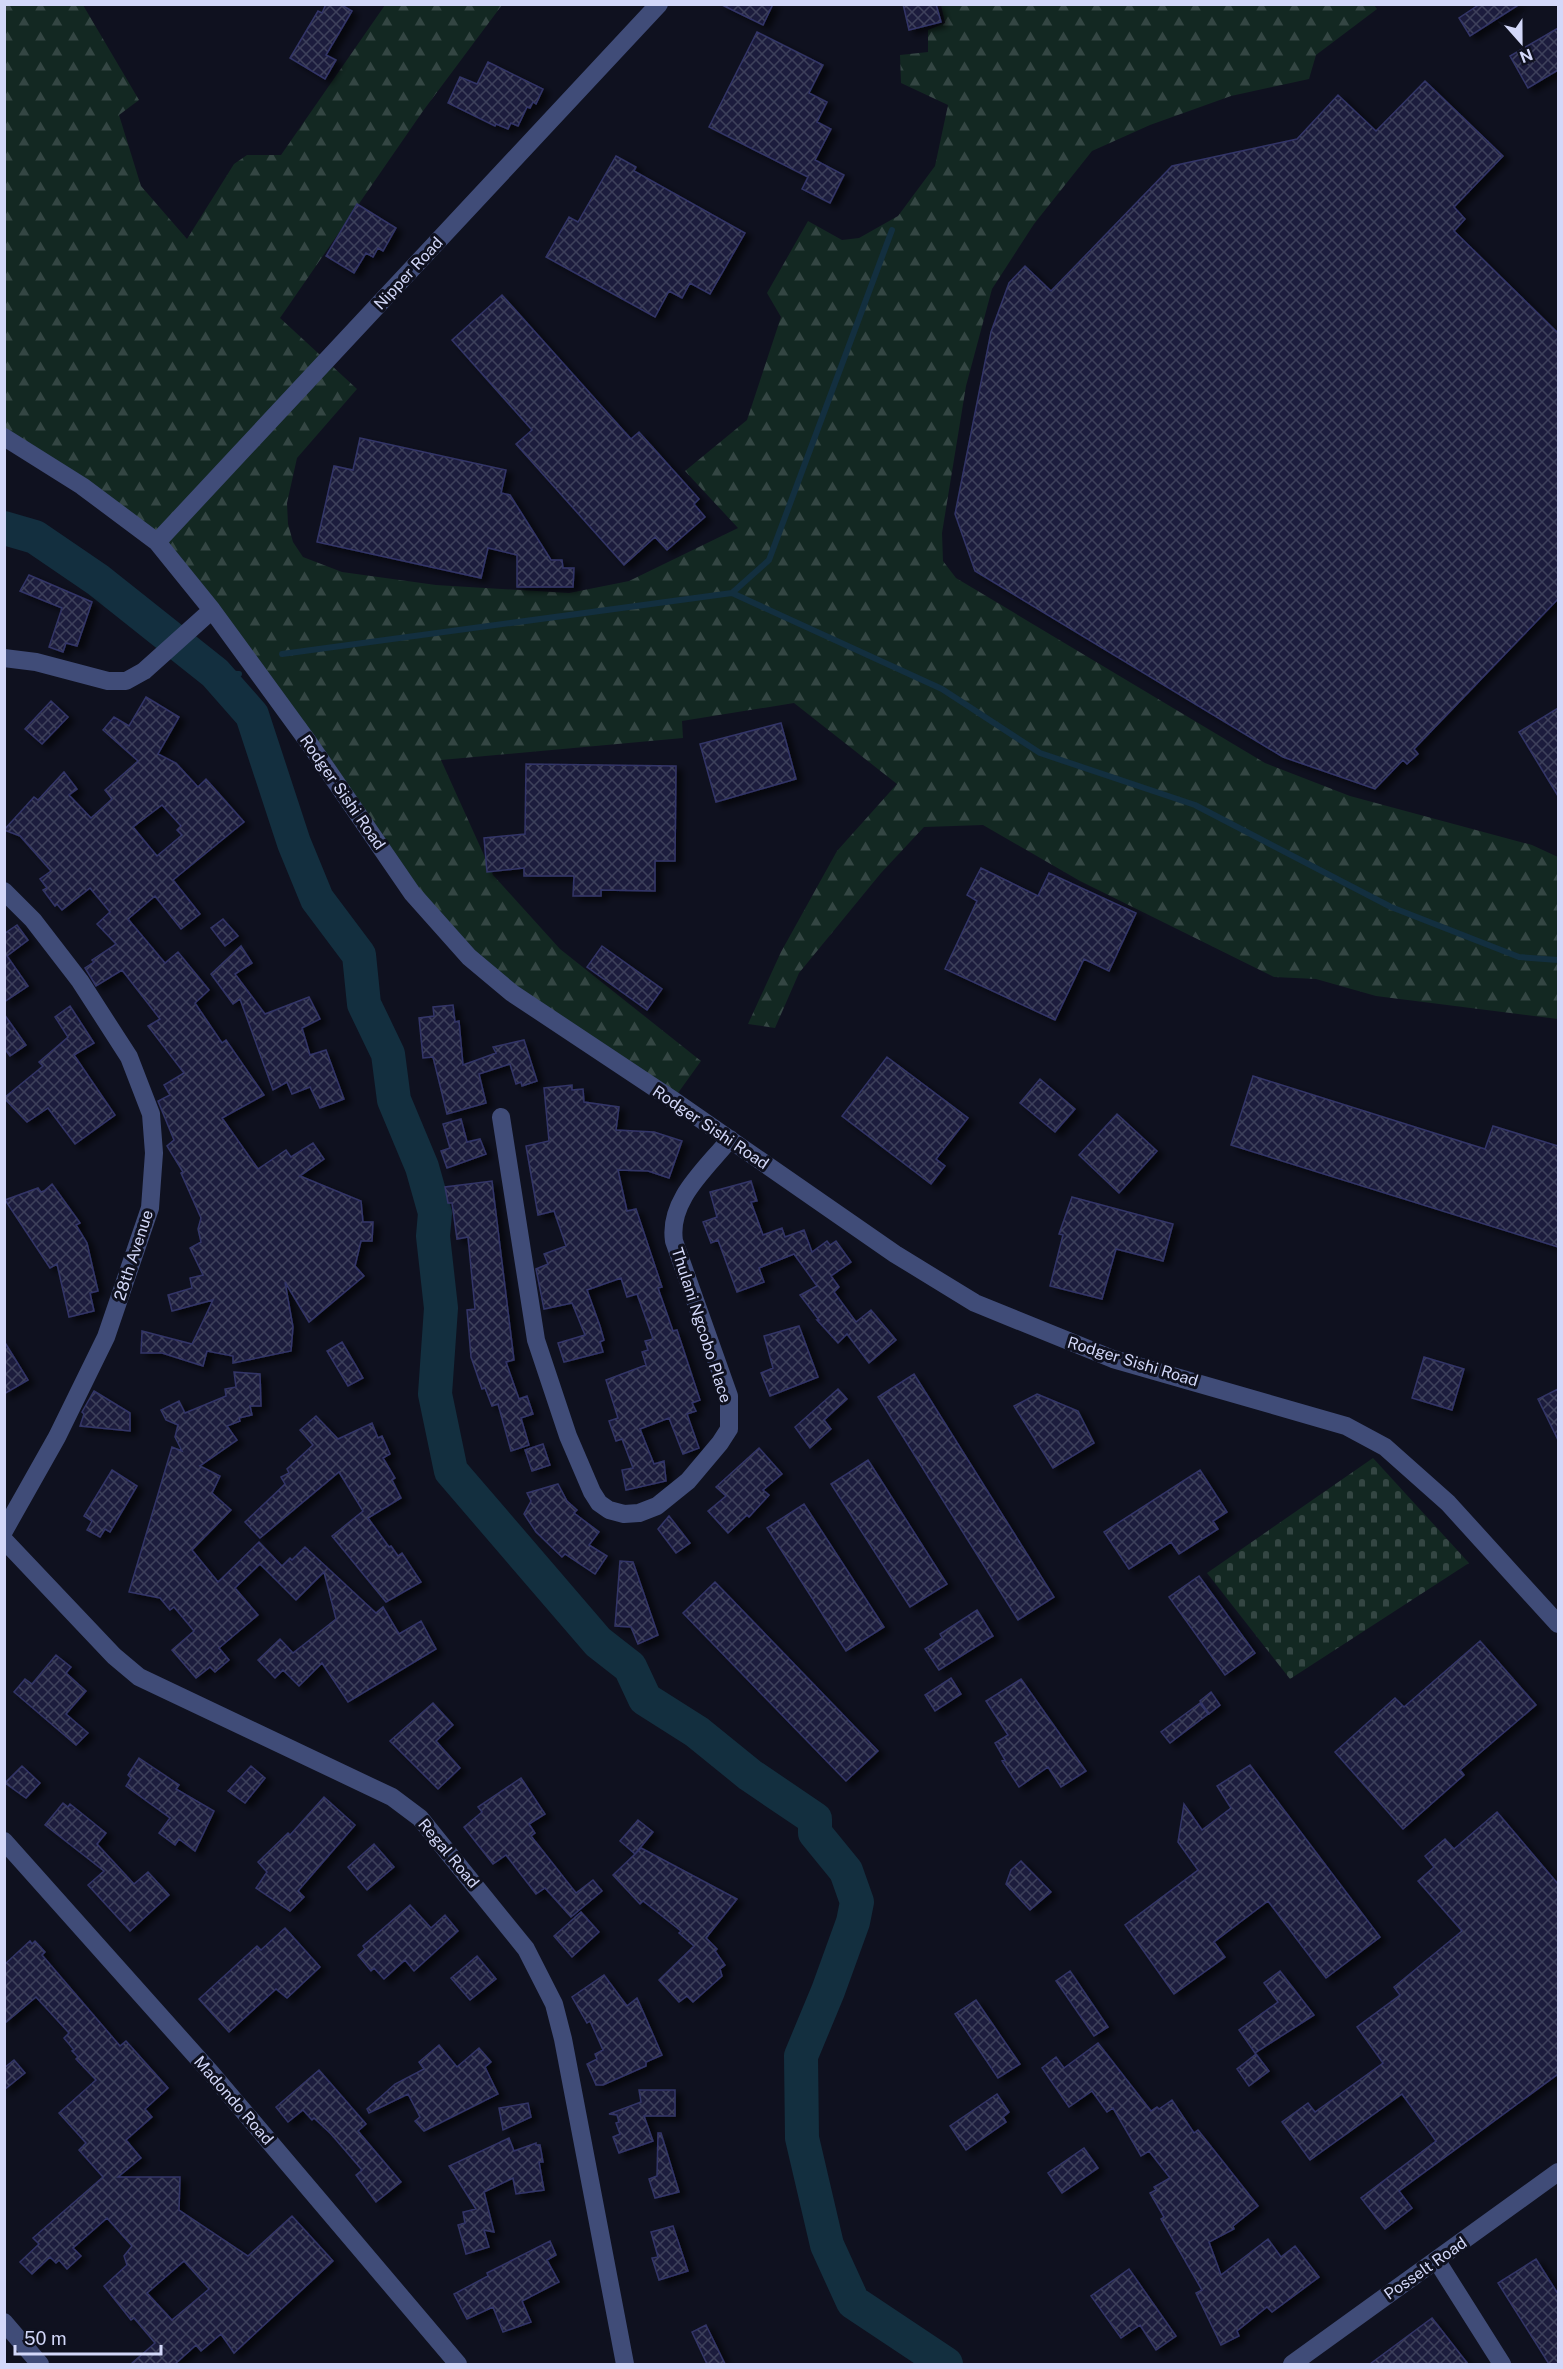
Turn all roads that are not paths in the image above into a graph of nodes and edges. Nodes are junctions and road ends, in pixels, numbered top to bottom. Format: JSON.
{"nodes":[{"id":1,"x":659,"y":4,"type":"edge"},
{"id":2,"x":4,"y":437,"type":"edge"},
{"id":3,"x":157,"y":542,"type":"junction"},
{"id":4,"x":212,"y":610,"type":"junction"},
{"id":5,"x":4,"y":658,"type":"edge"},
{"id":6,"x":4,"y":891,"type":"edge"},
{"id":7,"x":501,"y":1117,"type":"dead end"},
{"id":8,"x":730,"y":1139,"type":"junction"},
{"id":9,"x":4,"y":1531,"type":"edge"},
{"id":10,"x":4,"y":1540,"type":"edge"},
{"id":11,"x":1558,"y":1624,"type":"edge"},
{"id":12,"x":4,"y":1841,"type":"edge"},
{"id":13,"x":1558,"y":2172,"type":"edge"},
{"id":14,"x":1437,"y":2260,"type":"junction"},
{"id":15,"x":4,"y":2322,"type":"edge"},
{"id":16,"x":40,"y":2364,"type":"edge"},
{"id":17,"x":458,"y":2364,"type":"edge"},
{"id":18,"x":625,"y":2364,"type":"edge"},
{"id":19,"x":1292,"y":2364,"type":"edge"},
{"id":20,"x":1502,"y":2364,"type":"edge"}],
"edges":[{"from":1,"to":3,"type":"street","name":"Nipper Road"},
{"from":2,"to":3,"type":"street","name":"Rodger Sishi Road"},
{"from":3,"to":4,"type":"street","name":"Rodger Sishi Road"},
{"from":4,"to":5,"type":"street"},
{"from":4,"to":8,"type":"street","name":"Rodger Sishi Road"},
{"from":6,"to":9,"type":"street","name":"28th Avenue"},
{"from":7,"to":8,"type":"street","name":"Thulani Ngcobo Place"},
{"from":8,"to":11,"type":"street","name":"Rodger Sishi Road"},
{"from":10,"to":18,"type":"street","name":"Regal Road"},
{"from":12,"to":17,"type":"street","name":"Madondo Road"},
{"from":13,"to":14,"type":"street","name":"Posselt Road"},
{"from":14,"to":19,"type":"street","name":"Posselt Road"},
{"from":14,"to":20,"type":"street"},
{"from":15,"to":16,"type":"street"}]}
